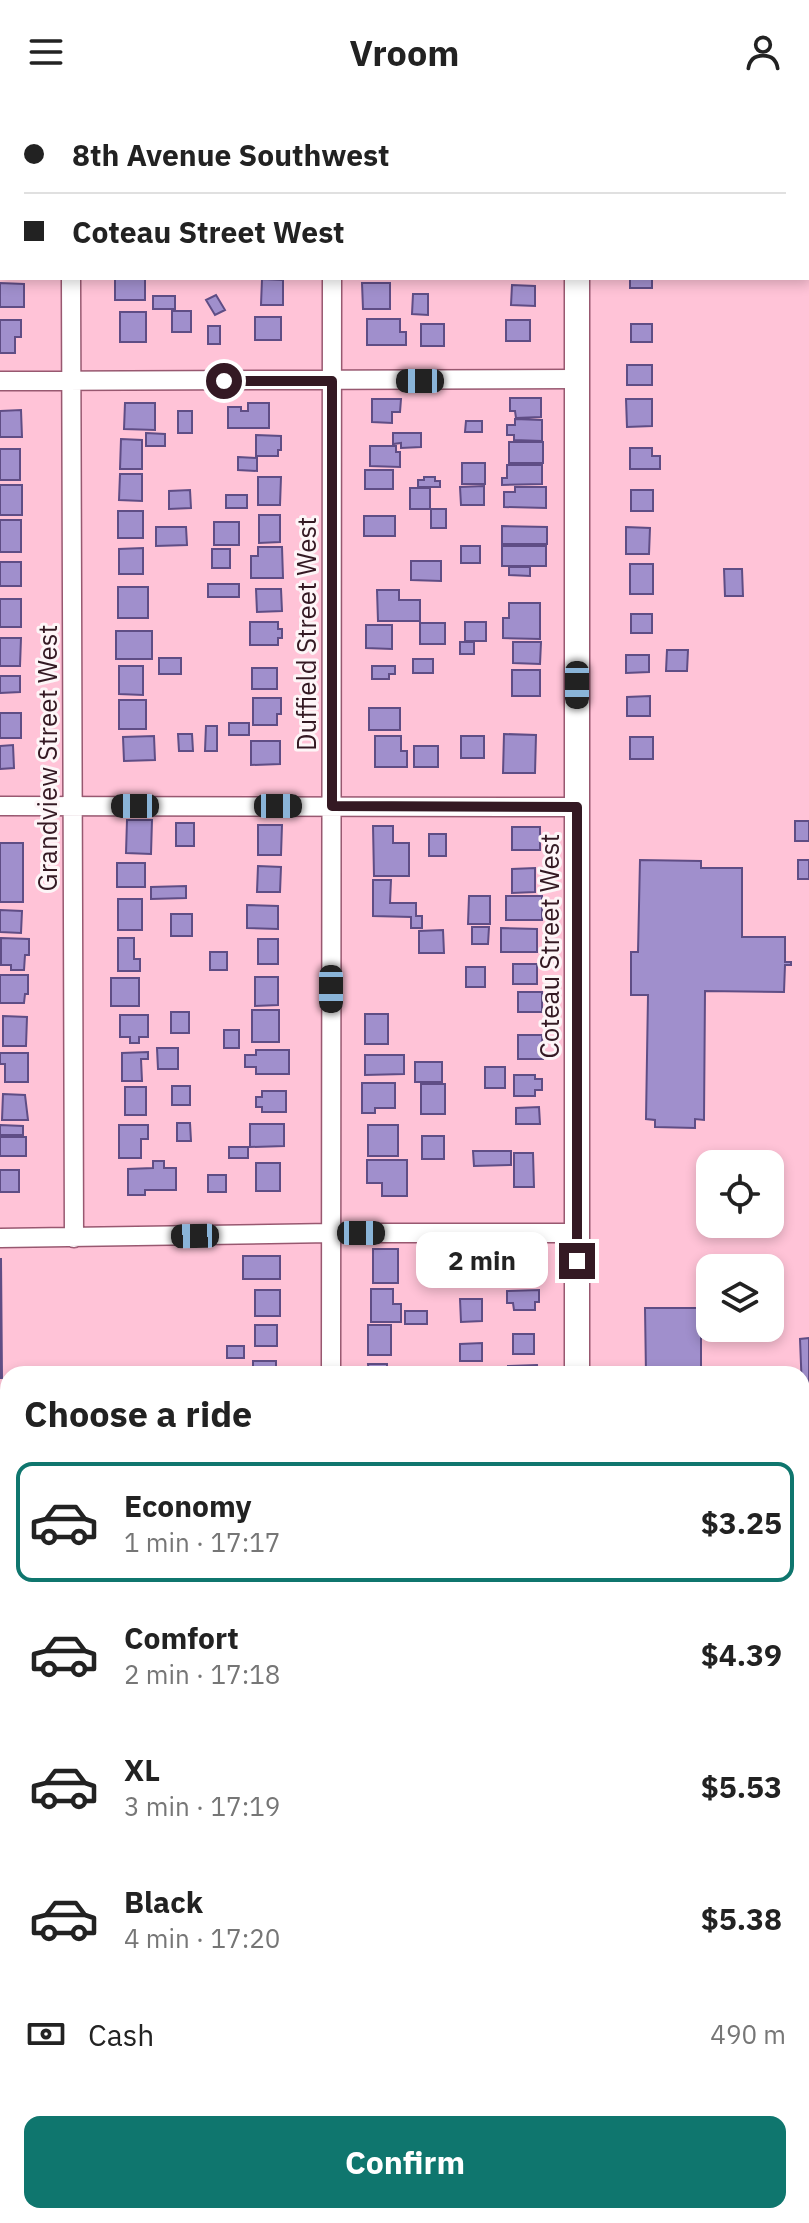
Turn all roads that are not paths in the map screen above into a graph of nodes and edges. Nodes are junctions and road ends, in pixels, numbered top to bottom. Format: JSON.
{"nodes":[{"id":1,"x":71,"y":280,"type":"edge"},
{"id":2,"x":332,"y":280,"type":"edge"},
{"id":3,"x":577,"y":280,"type":"edge"},
{"id":4,"x":577,"y":379,"type":"junction"},
{"id":5,"x":0,"y":381,"type":"edge"},
{"id":6,"x":71,"y":381,"type":"junction"},
{"id":7,"x":332,"y":381,"type":"junction"},
{"id":8,"x":0,"y":806,"type":"edge"},
{"id":9,"x":73,"y":806,"type":"junction"},
{"id":10,"x":332,"y":806,"type":"junction"},
{"id":11,"x":577,"y":807,"type":"junction"},
{"id":12,"x":331,"y":1233,"type":"junction"},
{"id":13,"x":576,"y":1233,"type":"junction"},
{"id":14,"x":0,"y":1238,"type":"edge"},
{"id":15,"x":74,"y":1238,"type":"junction"},
{"id":16,"x":331,"y":1366,"type":"edge"},
{"id":17,"x":577,"y":1366,"type":"edge"}],
"edges":[{"from":1,"to":6,"type":"street","name":"Grandview Street West"},
{"from":2,"to":7,"type":"street","name":"Duffield Street West"},
{"from":3,"to":4,"type":"street","name":"Coteau Street West"},
{"from":4,"to":7,"type":"street"},
{"from":4,"to":11,"type":"street","name":"Coteau Street West"},
{"from":5,"to":6,"type":"street"},
{"from":6,"to":7,"type":"street"},
{"from":6,"to":9,"type":"street","name":"Grandview Street West"},
{"from":7,"to":10,"type":"street","name":"Duffield Street West"},
{"from":8,"to":9,"type":"street"},
{"from":9,"to":10,"type":"street"},
{"from":9,"to":15,"type":"street","name":"Grandview Street West"},
{"from":10,"to":11,"type":"street"},
{"from":10,"to":12,"type":"street","name":"Duffield Street West"},
{"from":11,"to":13,"type":"street","name":"Coteau Street West"},
{"from":12,"to":13,"type":"street"},
{"from":12,"to":15,"type":"street"},
{"from":12,"to":16,"type":"street","name":"Duffield Street West"},
{"from":13,"to":17,"type":"street","name":"Coteau Street West"},
{"from":14,"to":15,"type":"street"}]}
